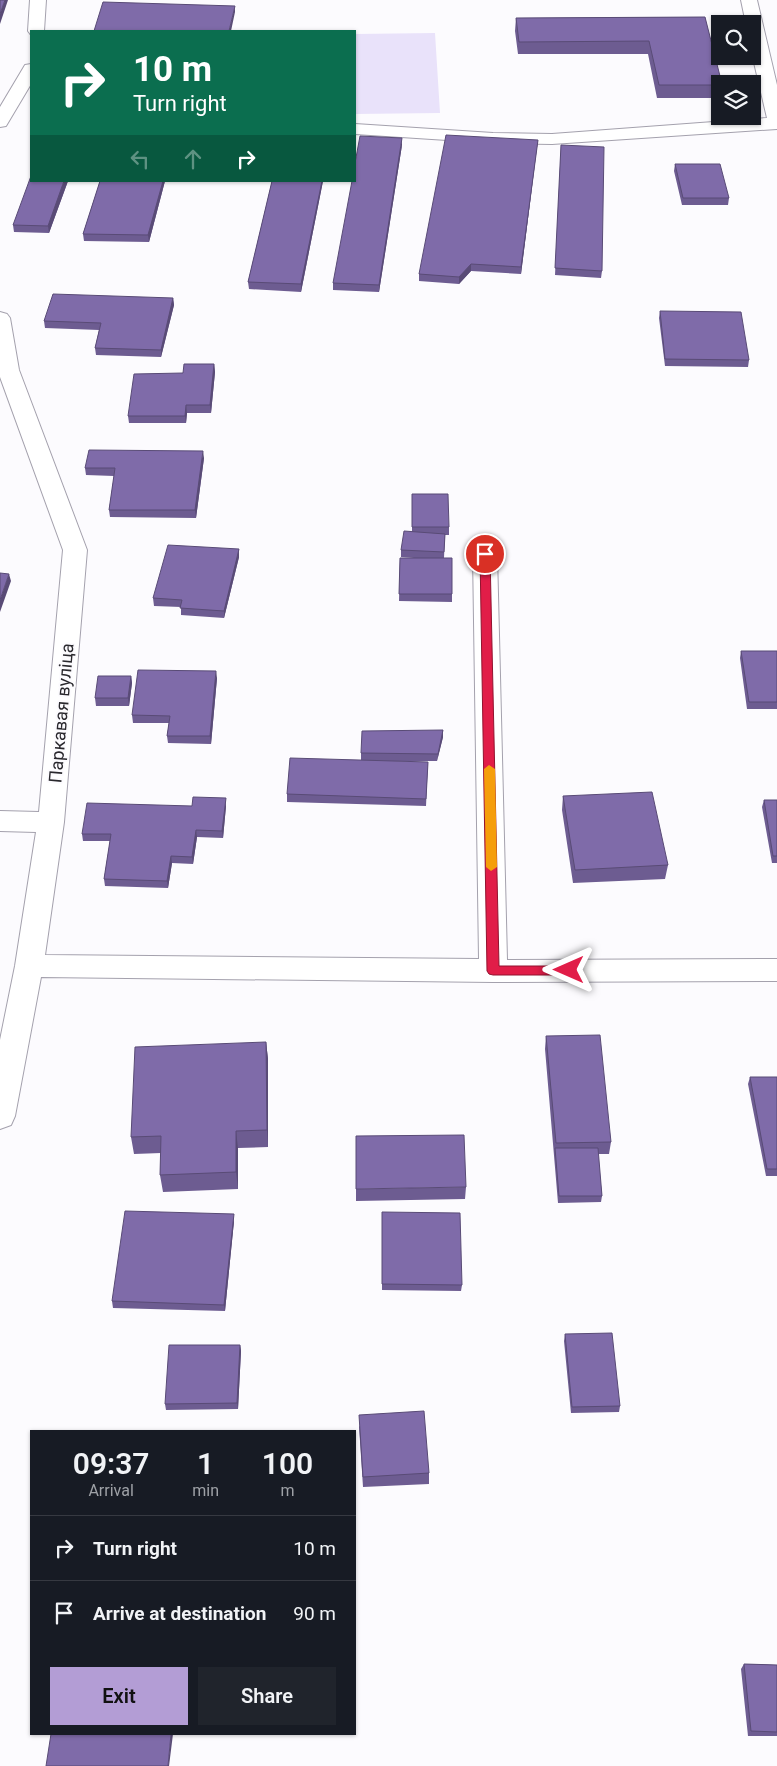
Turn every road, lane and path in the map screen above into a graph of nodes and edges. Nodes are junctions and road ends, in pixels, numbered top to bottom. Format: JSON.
{"nodes":[{"id":1,"x":38,"y":0,"type":"edge"},
{"id":2,"x":749,"y":0,"type":"edge"},
{"id":3,"x":36,"y":30,"type":"edge"},
{"id":4,"x":30,"y":71,"type":"edge"},
{"id":5,"x":0,"y":122,"type":"edge"},
{"id":6,"x":777,"y":124,"type":"edge"},
{"id":7,"x":356,"y":129,"type":"edge"},
{"id":8,"x":0,"y":318,"type":"edge"},
{"id":9,"x":485,"y":554,"type":"dead end"},
{"id":10,"x":0,"y":821,"type":"edge"},
{"id":11,"x":51,"y":822,"type":"junction"},
{"id":12,"x":29,"y":966,"type":"junction"},
{"id":13,"x":777,"y":970,"type":"edge"},
{"id":14,"x":493,"y":971,"type":"junction"},
{"id":15,"x":0,"y":1116,"type":"edge"}],
"edges":[{"from":1,"to":3,"type":"street"},
{"from":2,"to":6,"type":"street"},
{"from":4,"to":5,"type":"street"},
{"from":6,"to":7,"type":"street"},
{"from":8,"to":11,"type":"street","name":"Паркавая вуліца"},
{"from":9,"to":14,"type":"street"},
{"from":10,"to":11,"type":"street"},
{"from":11,"to":12,"type":"street","name":"Паркавая вуліца"},
{"from":12,"to":14,"type":"street"},
{"from":12,"to":15,"type":"street","name":"Паркавая вуліца"},
{"from":13,"to":14,"type":"street"}]}
